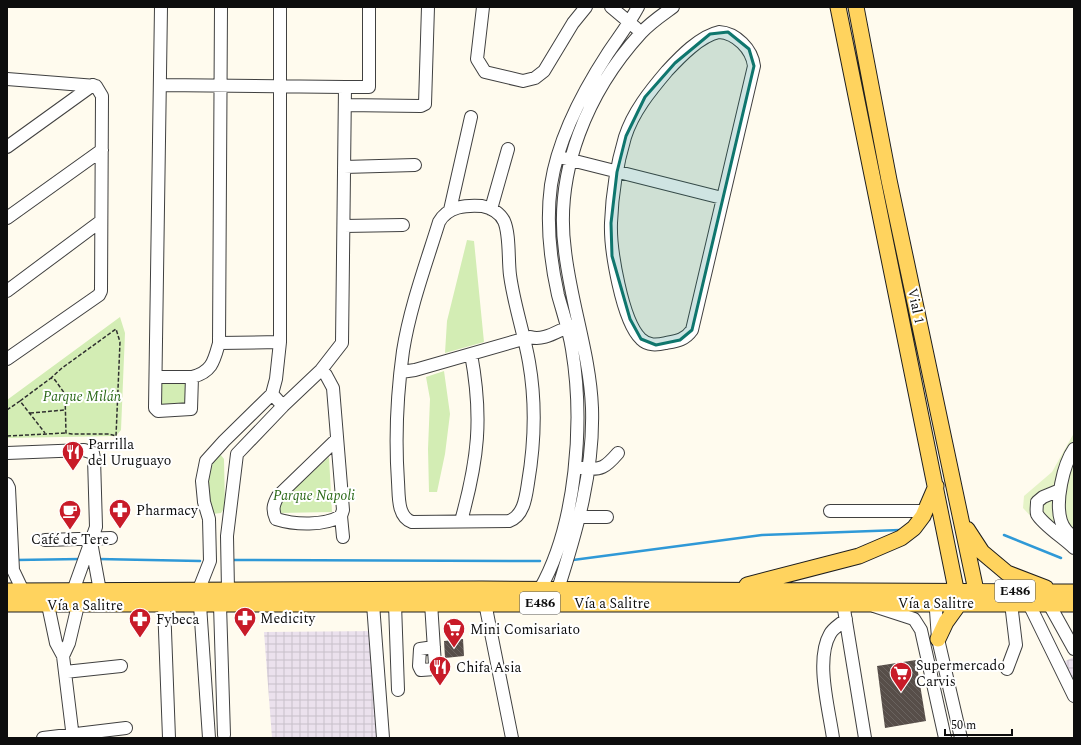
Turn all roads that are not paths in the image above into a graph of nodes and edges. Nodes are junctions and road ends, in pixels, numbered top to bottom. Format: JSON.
{"nodes":[{"id":1,"x":161,"y":7,"type":"edge"},
{"id":2,"x":221,"y":7,"type":"edge"},
{"id":3,"x":280,"y":7,"type":"edge"},
{"id":4,"x":369,"y":7,"type":"edge"},
{"id":5,"x":428,"y":7,"type":"edge"},
{"id":6,"x":483,"y":7,"type":"edge"},
{"id":7,"x":586,"y":7,"type":"edge"},
{"id":8,"x":611,"y":7,"type":"edge"},
{"id":9,"x":638,"y":7,"type":"edge"},
{"id":10,"x":672,"y":7,"type":"edge"},
{"id":11,"x":838,"y":7,"type":"edge"},
{"id":12,"x":856,"y":7,"type":"edge"},
{"id":13,"x":629,"y":23,"type":"junction"},
{"id":14,"x":642,"y":32,"type":"junction"},
{"id":15,"x":7,"y":79,"type":"edge"},
{"id":16,"x":93,"y":85,"type":"junction"},
{"id":17,"x":161,"y":85,"type":"junction"},
{"id":18,"x":221,"y":86,"type":"junction"},
{"id":19,"x":280,"y":86,"type":"junction"},
{"id":20,"x":345,"y":87,"type":"junction"},
{"id":21,"x":369,"y":87,"type":"junction"},
{"id":22,"x":345,"y":105,"type":"junction"},
{"id":23,"x":369,"y":105,"type":"junction"},
{"id":24,"x":471,"y":117,"type":"dead end"},
{"id":25,"x":7,"y":147,"type":"edge"},
{"id":26,"x":508,"y":149,"type":"dead end"},
{"id":27,"x":102,"y":150,"type":"junction"},
{"id":28,"x":558,"y":157,"type":"junction"},
{"id":29,"x":570,"y":160,"type":"junction"},
{"id":30,"x":415,"y":165,"type":"dead end"},
{"id":31,"x":344,"y":168,"type":"junction"},
{"id":32,"x":617,"y":172,"type":"junction"},
{"id":33,"x":722,"y":198,"type":"junction"},
{"id":34,"x":491,"y":209,"type":"junction"},
{"id":35,"x":450,"y":210,"type":"junction"},
{"id":36,"x":7,"y":218,"type":"edge"},
{"id":37,"x":101,"y":221,"type":"junction"},
{"id":38,"x":403,"y":225,"type":"dead end"},
{"id":39,"x":344,"y":226,"type":"junction"},
{"id":40,"x":7,"y":291,"type":"edge"},
{"id":41,"x":579,"y":323,"type":"junction"},
{"id":42,"x":563,"y":328,"type":"junction"},
{"id":43,"x":527,"y":338,"type":"junction"},
{"id":44,"x":280,"y":342,"type":"junction"},
{"id":45,"x":219,"y":343,"type":"junction"},
{"id":46,"x":471,"y":354,"type":"junction"},
{"id":47,"x":7,"y":359,"type":"edge"},
{"id":48,"x":321,"y":370,"type":"junction"},
{"id":49,"x":401,"y":372,"type":"junction"},
{"id":50,"x":156,"y":377,"type":"junction"},
{"id":51,"x":192,"y":377,"type":"junction"},
{"id":52,"x":272,"y":394,"type":"junction"},
{"id":53,"x":283,"y":406,"type":"junction"},
{"id":54,"x":336,"y":440,"type":"junction"},
{"id":55,"x":224,"y":441,"type":"junction"},
{"id":56,"x":1074,"y":449,"type":"edge"},
{"id":57,"x":7,"y":453,"type":"edge"},
{"id":58,"x":618,"y":453,"type":"dead end"},
{"id":59,"x":237,"y":454,"type":"junction"},
{"id":60,"x":574,"y":467,"type":"junction"},
{"id":61,"x":588,"y":469,"type":"junction"},
{"id":62,"x":7,"y":484,"type":"edge"},
{"id":63,"x":936,"y":486,"type":"junction"},
{"id":64,"x":1060,"y":490,"type":"junction"},
{"id":65,"x":569,"y":502,"type":"junction"},
{"id":66,"x":830,"y":511,"type":"dead end"},
{"id":67,"x":926,"y":511,"type":"junction"},
{"id":68,"x":581,"y":512,"type":"junction"},
{"id":69,"x":341,"y":516,"type":"junction"},
{"id":70,"x":607,"y":517,"type":"dead end"},
{"id":71,"x":228,"y":518,"type":"junction"},
{"id":72,"x":209,"y":519,"type":"junction"},
{"id":73,"x":961,"y":520,"type":"junction"},
{"id":74,"x":461,"y":521,"type":"junction"},
{"id":75,"x":343,"y":537,"type":"dead end"},
{"id":76,"x":111,"y":538,"type":"dead end"},
{"id":77,"x":1074,"y":538,"type":"edge"},
{"id":78,"x":44,"y":540,"type":"dead end"},
{"id":79,"x":92,"y":540,"type":"junction"},
{"id":80,"x":210,"y":545,"type":"junction"},
{"id":81,"x":227,"y":545,"type":"junction"},
{"id":82,"x":9,"y":547,"type":"edge"},
{"id":83,"x":1074,"y":548,"type":"edge"},
{"id":84,"x":210,"y":561,"type":"junction"},
{"id":85,"x":227,"y":561,"type":"junction"},
{"id":86,"x":10,"y":566,"type":"edge"},
{"id":87,"x":199,"y":589,"type":"junction"},
{"id":88,"x":540,"y":589,"type":"junction"},
{"id":89,"x":558,"y":589,"type":"junction"},
{"id":90,"x":100,"y":590,"type":"junction"},
{"id":91,"x":228,"y":590,"type":"junction"},
{"id":92,"x":727,"y":590,"type":"junction"},
{"id":93,"x":7,"y":591,"type":"edge"},
{"id":94,"x":23,"y":591,"type":"junction"},
{"id":95,"x":935,"y":597,"type":"junction"},
{"id":96,"x":958,"y":597,"type":"junction"},
{"id":97,"x":977,"y":597,"type":"junction"},
{"id":98,"x":1051,"y":597,"type":"junction"},
{"id":99,"x":75,"y":598,"type":"junction"},
{"id":100,"x":1073,"y":602,"type":"edge"},
{"id":101,"x":431,"y":603,"type":"junction"},
{"id":102,"x":485,"y":603,"type":"junction"},
{"id":103,"x":843,"y":603,"type":"junction"},
{"id":104,"x":866,"y":603,"type":"junction"},
{"id":105,"x":7,"y":604,"type":"edge"},
{"id":106,"x":164,"y":604,"type":"junction"},
{"id":107,"x":373,"y":604,"type":"junction"},
{"id":108,"x":395,"y":604,"type":"junction"},
{"id":109,"x":1011,"y":604,"type":"junction"},
{"id":110,"x":1029,"y":604,"type":"junction"},
{"id":111,"x":48,"y":605,"type":"junction"},
{"id":112,"x":200,"y":605,"type":"junction"},
{"id":113,"x":220,"y":605,"type":"junction"},
{"id":114,"x":846,"y":619,"type":"junction"},
{"id":115,"x":938,"y":639,"type":"junction"},
{"id":116,"x":923,"y":643,"type":"junction"},
{"id":117,"x":434,"y":647,"type":"dead end"},
{"id":118,"x":1074,"y":649,"type":"edge"},
{"id":119,"x":63,"y":656,"type":"junction"},
{"id":120,"x":222,"y":661,"type":"junction"},
{"id":121,"x":204,"y":662,"type":"junction"},
{"id":122,"x":121,"y":666,"type":"dead end"},
{"id":123,"x":1007,"y":669,"type":"dead end"},
{"id":124,"x":65,"y":672,"type":"junction"},
{"id":125,"x":398,"y":690,"type":"dead end"},
{"id":126,"x":1074,"y":696,"type":"edge"},
{"id":127,"x":223,"y":697,"type":"junction"},
{"id":128,"x":206,"y":698,"type":"junction"},
{"id":129,"x":126,"y":728,"type":"dead end"},
{"id":130,"x":73,"y":736,"type":"edge"},
{"id":131,"x":228,"y":736,"type":"edge"},
{"id":132,"x":209,"y":737,"type":"edge"},
{"id":133,"x":43,"y":738,"type":"edge"},
{"id":134,"x":169,"y":738,"type":"edge"},
{"id":135,"x":382,"y":738,"type":"edge"},
{"id":136,"x":512,"y":738,"type":"edge"},
{"id":137,"x":833,"y":738,"type":"edge"},
{"id":138,"x":865,"y":738,"type":"edge"},
{"id":139,"x":945,"y":738,"type":"edge"},
{"id":140,"x":961,"y":738,"type":"edge"}],
"edges":[{"from":1,"to":17,"type":"street"},
{"from":2,"to":18,"type":"street"},
{"from":3,"to":19,"type":"street"},
{"from":4,"to":21,"type":"street"},
{"from":5,"to":23,"type":"street"},
{"from":6,"to":7,"type":"street"},
{"from":8,"to":13,"type":"street"},
{"from":9,"to":13,"type":"street"},
{"from":10,"to":14,"type":"street"},
{"from":11,"to":63,"type":"main road"},
{"from":12,"to":73,"type":"main road","name":"Vial 1"},
{"from":13,"to":14,"type":"street"},
{"from":13,"to":28,"type":"street"},
{"from":14,"to":29,"type":"street"},
{"from":15,"to":16,"type":"street"},
{"from":16,"to":25,"type":"street"},
{"from":16,"to":27,"type":"street"},
{"from":17,"to":18,"type":"street"},
{"from":17,"to":50,"type":"street"},
{"from":18,"to":19,"type":"street"},
{"from":18,"to":45,"type":"street"},
{"from":19,"to":20,"type":"street"},
{"from":19,"to":44,"type":"street"},
{"from":20,"to":21,"type":"street"},
{"from":20,"to":22,"type":"street"},
{"from":21,"to":23,"type":"street"},
{"from":22,"to":23,"type":"street"},
{"from":22,"to":31,"type":"street"},
{"from":24,"to":35,"type":"street"},
{"from":26,"to":34,"type":"street"},
{"from":27,"to":36,"type":"street"},
{"from":27,"to":37,"type":"street"},
{"from":28,"to":29,"type":"street"},
{"from":28,"to":42,"type":"street"},
{"from":29,"to":32,"type":"street"},
{"from":29,"to":41,"type":"street"},
{"from":30,"to":31,"type":"street"},
{"from":31,"to":39,"type":"street"},
{"from":32,"to":33,"type":"street"},
{"from":32,"to":33,"type":"street"},
{"from":32,"to":33,"type":"street"},
{"from":34,"to":35,"type":"street"},
{"from":34,"to":43,"type":"street"},
{"from":35,"to":49,"type":"street"},
{"from":37,"to":40,"type":"street"},
{"from":37,"to":47,"type":"street"},
{"from":38,"to":39,"type":"street"},
{"from":39,"to":48,"type":"street"},
{"from":41,"to":42,"type":"street"},
{"from":41,"to":61,"type":"street"},
{"from":42,"to":43,"type":"street"},
{"from":42,"to":60,"type":"street"},
{"from":43,"to":46,"type":"street"},
{"from":43,"to":74,"type":"street"},
{"from":44,"to":45,"type":"street"},
{"from":44,"to":52,"type":"street"},
{"from":45,"to":51,"type":"street"},
{"from":46,"to":49,"type":"street"},
{"from":46,"to":74,"type":"street"},
{"from":48,"to":53,"type":"street"},
{"from":48,"to":54,"type":"street"},
{"from":49,"to":74,"type":"street"},
{"from":50,"to":51,"type":"street"},
{"from":50,"to":51,"type":"street"},
{"from":52,"to":53,"type":"street"},
{"from":52,"to":55,"type":"street"},
{"from":53,"to":59,"type":"street"},
{"from":54,"to":69,"type":"street"},
{"from":54,"to":69,"type":"street"},
{"from":55,"to":59,"type":"street"},
{"from":55,"to":72,"type":"street"},
{"from":56,"to":64,"type":"street"},
{"from":57,"to":79,"type":"street"},
{"from":58,"to":61,"type":"street"},
{"from":59,"to":71,"type":"street"},
{"from":60,"to":61,"type":"street"},
{"from":60,"to":65,"type":"street"},
{"from":61,"to":68,"type":"street"},
{"from":62,"to":82,"type":"street"},
{"from":63,"to":67,"type":"main road"},
{"from":63,"to":96,"type":"main road"},
{"from":64,"to":77,"type":"street"},
{"from":64,"to":83,"type":"street"},
{"from":65,"to":68,"type":"street"},
{"from":65,"to":88,"type":"street"},
{"from":66,"to":67,"type":"street"},
{"from":67,"to":92,"type":"main road"},
{"from":68,"to":70,"type":"street"},
{"from":68,"to":89,"type":"street"},
{"from":69,"to":75,"type":"street"},
{"from":71,"to":72,"type":"street"},
{"from":71,"to":81,"type":"street"},
{"from":72,"to":80,"type":"street"},
{"from":73,"to":97,"type":"main road","name":"Vial 1"},
{"from":73,"to":98,"type":"main road"},
{"from":76,"to":79,"type":"street"},
{"from":78,"to":79,"type":"street"},
{"from":79,"to":90,"type":"street"},
{"from":79,"to":99,"type":"street"},
{"from":80,"to":81,"type":"street"},
{"from":80,"to":84,"type":"street"},
{"from":81,"to":85,"type":"street"},
{"from":82,"to":86,"type":"street"},
{"from":84,"to":85,"type":"street"},
{"from":84,"to":87,"type":"street"},
{"from":85,"to":91,"type":"street"},
{"from":86,"to":94,"type":"street"},
{"from":87,"to":90,"type":"main road","name":"Vía a Salitre","number":"E486"},
{"from":87,"to":91,"type":"main road","name":"Vía a Salitre","number":"E486"},
{"from":88,"to":89,"type":"main road","name":"Vía a Salitre","number":"E486"},
{"from":88,"to":91,"type":"main road","name":"Vía a Salitre","number":"E486"},
{"from":89,"to":92,"type":"main road","name":"Vía a Salitre","number":"E486"},
{"from":90,"to":99,"type":"main road","name":"Vía a Salitre","number":"E486"},
{"from":92,"to":95,"type":"main road","name":"Vía a Salitre","number":"E486"},
{"from":93,"to":94,"type":"main road","name":"Vía a Salitre","number":"E486"},
{"from":94,"to":99,"type":"main road","name":"Vía a Salitre","number":"E486"},
{"from":95,"to":96,"type":"main road","name":"Vía a Salitre","number":"E486"},
{"from":95,"to":104,"type":"main road","name":"Vía a Salitre","number":"E486"},
{"from":95,"to":115,"type":"street"},
{"from":96,"to":97,"type":"main road","name":"Vía a Salitre","number":"E486"},
{"from":96,"to":115,"type":"main road"},
{"from":97,"to":98,"type":"main road","name":"Vía a Salitre","number":"E486"},
{"from":97,"to":109,"type":"main road","name":"Vía a Salitre","number":"E486"},
{"from":98,"to":100,"type":"main road","name":"Vía a Salitre","number":"E486"},
{"from":98,"to":110,"type":"main road","name":"Vía a Salitre","number":"E486"},
{"from":98,"to":118,"type":"street"},
{"from":99,"to":106,"type":"main road","name":"Vía a Salitre","number":"E486"},
{"from":99,"to":111,"type":"main road","name":"Vía a Salitre","number":"E486"},
{"from":99,"to":119,"type":"street"},
{"from":101,"to":102,"type":"main road","name":"Vía a Salitre","number":"E486"},
{"from":101,"to":108,"type":"main road","name":"Vía a Salitre","number":"E486"},
{"from":101,"to":117,"type":"street"},
{"from":102,"to":103,"type":"main road","name":"Vía a Salitre","number":"E486"},
{"from":102,"to":136,"type":"street"},
{"from":103,"to":104,"type":"main road","name":"Vía a Salitre","number":"E486"},
{"from":103,"to":114,"type":"street"},
{"from":104,"to":116,"type":"street"},
{"from":105,"to":111,"type":"main road","name":"Vía a Salitre","number":"E486"},
{"from":106,"to":112,"type":"main road","name":"Vía a Salitre","number":"E486"},
{"from":106,"to":134,"type":"street"},
{"from":107,"to":108,"type":"main road","name":"Vía a Salitre","number":"E486"},
{"from":107,"to":113,"type":"main road","name":"Vía a Salitre","number":"E486"},
{"from":107,"to":135,"type":"street"},
{"from":108,"to":125,"type":"street"},
{"from":109,"to":110,"type":"main road","name":"Vía a Salitre","number":"E486"},
{"from":109,"to":123,"type":"street"},
{"from":110,"to":126,"type":"street"},
{"from":111,"to":119,"type":"street"},
{"from":112,"to":113,"type":"main road","name":"Vía a Salitre","number":"E486"},
{"from":112,"to":121,"type":"street"},
{"from":113,"to":120,"type":"street"},
{"from":114,"to":137,"type":"street"},
{"from":114,"to":138,"type":"street"},
{"from":115,"to":116,"type":"street"},
{"from":115,"to":140,"type":"street"},
{"from":116,"to":139,"type":"street"},
{"from":119,"to":124,"type":"street"},
{"from":120,"to":121,"type":"street"},
{"from":120,"to":127,"type":"street"},
{"from":121,"to":128,"type":"street"},
{"from":122,"to":124,"type":"street"},
{"from":124,"to":130,"type":"street"},
{"from":127,"to":128,"type":"street"},
{"from":127,"to":131,"type":"street"},
{"from":128,"to":132,"type":"street"},
{"from":129,"to":130,"type":"street"},
{"from":130,"to":133,"type":"street"},
{"from":131,"to":132,"type":"street"}]}
